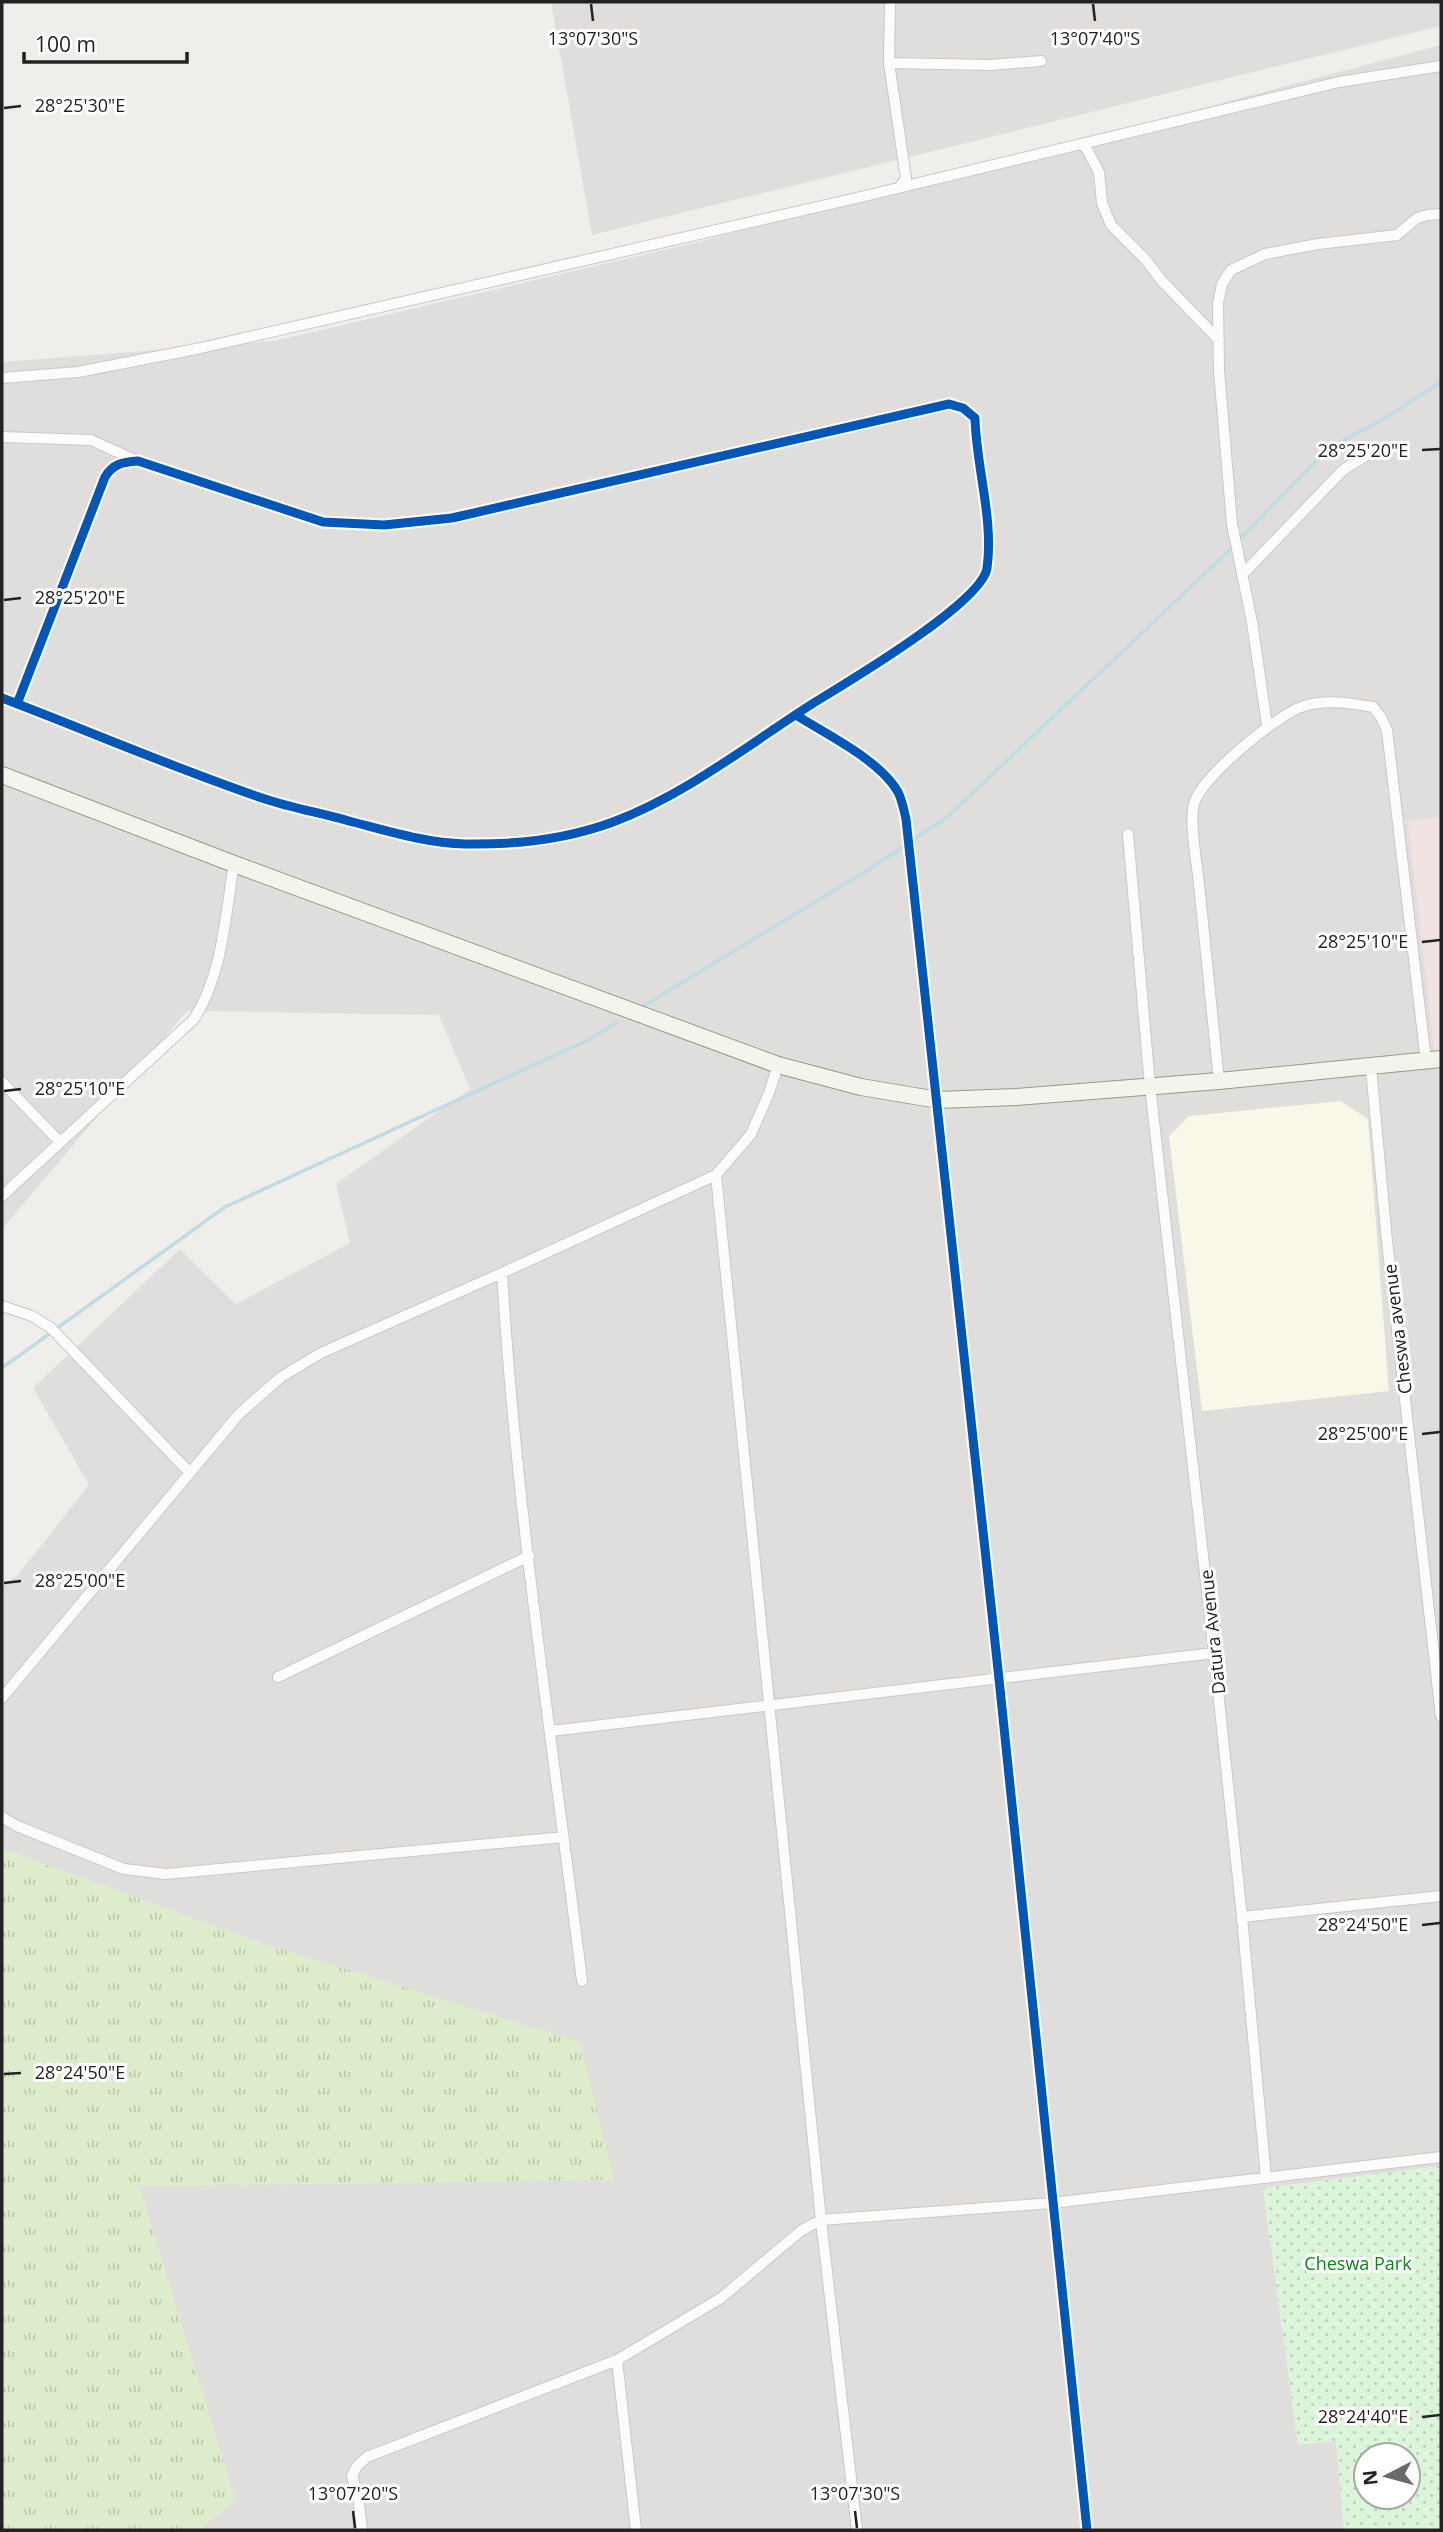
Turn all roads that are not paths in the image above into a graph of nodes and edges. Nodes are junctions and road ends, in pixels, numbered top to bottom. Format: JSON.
{"nodes":[{"id":1,"x":890,"y":2,"type":"edge"},
{"id":2,"x":1041,"y":61,"type":"dead end"},
{"id":3,"x":890,"y":63,"type":"junction"},
{"id":4,"x":1441,"y":66,"type":"edge"},
{"id":5,"x":1084,"y":144,"type":"junction"},
{"id":6,"x":899,"y":188,"type":"junction"},
{"id":7,"x":1441,"y":214,"type":"edge"},
{"id":8,"x":1219,"y":340,"type":"junction"},
{"id":9,"x":2,"y":378,"type":"edge"},
{"id":10,"x":2,"y":437,"type":"edge"},
{"id":11,"x":1378,"y":448,"type":"dead end"},
{"id":12,"x":138,"y":461,"type":"junction"},
{"id":13,"x":1242,"y":575,"type":"junction"},
{"id":14,"x":2,"y":698,"type":"edge"},
{"id":15,"x":18,"y":704,"type":"junction"},
{"id":16,"x":796,"y":715,"type":"junction"},
{"id":17,"x":1267,"y":726,"type":"junction"},
{"id":18,"x":2,"y":775,"type":"edge"},
{"id":19,"x":1128,"y":834,"type":"dead end"},
{"id":20,"x":234,"y":864,"type":"junction"},
{"id":21,"x":1434,"y":1060,"type":"edge"},
{"id":22,"x":778,"y":1065,"type":"junction"},
{"id":23,"x":1371,"y":1068,"type":"junction"},
{"id":24,"x":1219,"y":1081,"type":"junction"},
{"id":25,"x":2,"y":1082,"type":"edge"},
{"id":26,"x":1150,"y":1086,"type":"junction"},
{"id":27,"x":938,"y":1100,"type":"junction"},
{"id":28,"x":59,"y":1142,"type":"junction"},
{"id":29,"x":716,"y":1175,"type":"junction"},
{"id":30,"x":2,"y":1196,"type":"edge"},
{"id":31,"x":502,"y":1273,"type":"junction"},
{"id":32,"x":2,"y":1306,"type":"edge"},
{"id":33,"x":190,"y":1473,"type":"junction"},
{"id":34,"x":529,"y":1556,"type":"junction"},
{"id":35,"x":1437,"y":1629,"type":"edge"},
{"id":36,"x":1214,"y":1653,"type":"junction"},
{"id":37,"x":278,"y":1677,"type":"dead end"},
{"id":38,"x":999,"y":1679,"type":"junction"},
{"id":39,"x":2,"y":1698,"type":"edge"},
{"id":40,"x":771,"y":1706,"type":"junction"},
{"id":41,"x":1441,"y":1716,"type":"edge"},
{"id":42,"x":551,"y":1731,"type":"junction"},
{"id":43,"x":2,"y":1816,"type":"edge"},
{"id":44,"x":564,"y":1836,"type":"junction"},
{"id":45,"x":1441,"y":1896,"type":"edge"},
{"id":46,"x":1242,"y":1917,"type":"junction"},
{"id":47,"x":582,"y":1981,"type":"dead end"},
{"id":48,"x":1441,"y":2157,"type":"edge"},
{"id":49,"x":1266,"y":2178,"type":"junction"},
{"id":50,"x":1052,"y":2203,"type":"junction"},
{"id":51,"x":821,"y":2220,"type":"junction"},
{"id":52,"x":617,"y":2360,"type":"junction"},
{"id":53,"x":362,"y":2530,"type":"edge"},
{"id":54,"x":636,"y":2530,"type":"edge"},
{"id":55,"x":857,"y":2530,"type":"edge"},
{"id":56,"x":1087,"y":2530,"type":"edge"}],
"edges":[{"from":1,"to":3,"type":"street"},
{"from":2,"to":3,"type":"street"},
{"from":3,"to":6,"type":"street"},
{"from":4,"to":5,"type":"street"},
{"from":5,"to":6,"type":"street"},
{"from":5,"to":8,"type":"street"},
{"from":6,"to":9,"type":"street"},
{"from":7,"to":8,"type":"street"},
{"from":8,"to":13,"type":"street"},
{"from":10,"to":12,"type":"street"},
{"from":11,"to":13,"type":"street"},
{"from":12,"to":15,"type":"street"},
{"from":12,"to":16,"type":"street"},
{"from":13,"to":17,"type":"street"},
{"from":14,"to":15,"type":"street"},
{"from":15,"to":16,"type":"street"},
{"from":16,"to":27,"type":"street"},
{"from":17,"to":21,"type":"street"},
{"from":17,"to":24,"type":"street"},
{"from":18,"to":20,"type":"main road"},
{"from":19,"to":26,"type":"street","name":"Datura Avenue"},
{"from":20,"to":22,"type":"main road"},
{"from":20,"to":28,"type":"street"},
{"from":21,"to":23,"type":"main road"},
{"from":22,"to":27,"type":"main road"},
{"from":22,"to":29,"type":"street"},
{"from":23,"to":24,"type":"main road"},
{"from":23,"to":35,"type":"street","name":"Cheswa avenue"},
{"from":24,"to":26,"type":"main road"},
{"from":25,"to":28,"type":"street"},
{"from":26,"to":27,"type":"main road"},
{"from":26,"to":36,"type":"street","name":"Datura Avenue"},
{"from":27,"to":38,"type":"street"},
{"from":28,"to":30,"type":"street"},
{"from":29,"to":31,"type":"street"},
{"from":29,"to":40,"type":"street"},
{"from":31,"to":33,"type":"street"},
{"from":31,"to":34,"type":"street"},
{"from":32,"to":33,"type":"street"},
{"from":33,"to":39,"type":"street"},
{"from":34,"to":37,"type":"street"},
{"from":34,"to":42,"type":"street"},
{"from":35,"to":41,"type":"street","name":"Cheswa avenue"},
{"from":36,"to":38,"type":"street"},
{"from":36,"to":46,"type":"street","name":"Datura Avenue"},
{"from":38,"to":40,"type":"street"},
{"from":38,"to":50,"type":"street"},
{"from":40,"to":42,"type":"street"},
{"from":40,"to":51,"type":"street"},
{"from":42,"to":44,"type":"street"},
{"from":43,"to":44,"type":"street"},
{"from":44,"to":47,"type":"street"},
{"from":45,"to":46,"type":"street"},
{"from":46,"to":49,"type":"street","name":"Datura Avenue"},
{"from":48,"to":49,"type":"street"},
{"from":49,"to":50,"type":"street"},
{"from":50,"to":51,"type":"street"},
{"from":50,"to":56,"type":"street"},
{"from":51,"to":52,"type":"street"},
{"from":51,"to":55,"type":"street"},
{"from":52,"to":53,"type":"street"},
{"from":52,"to":54,"type":"street"}]}
